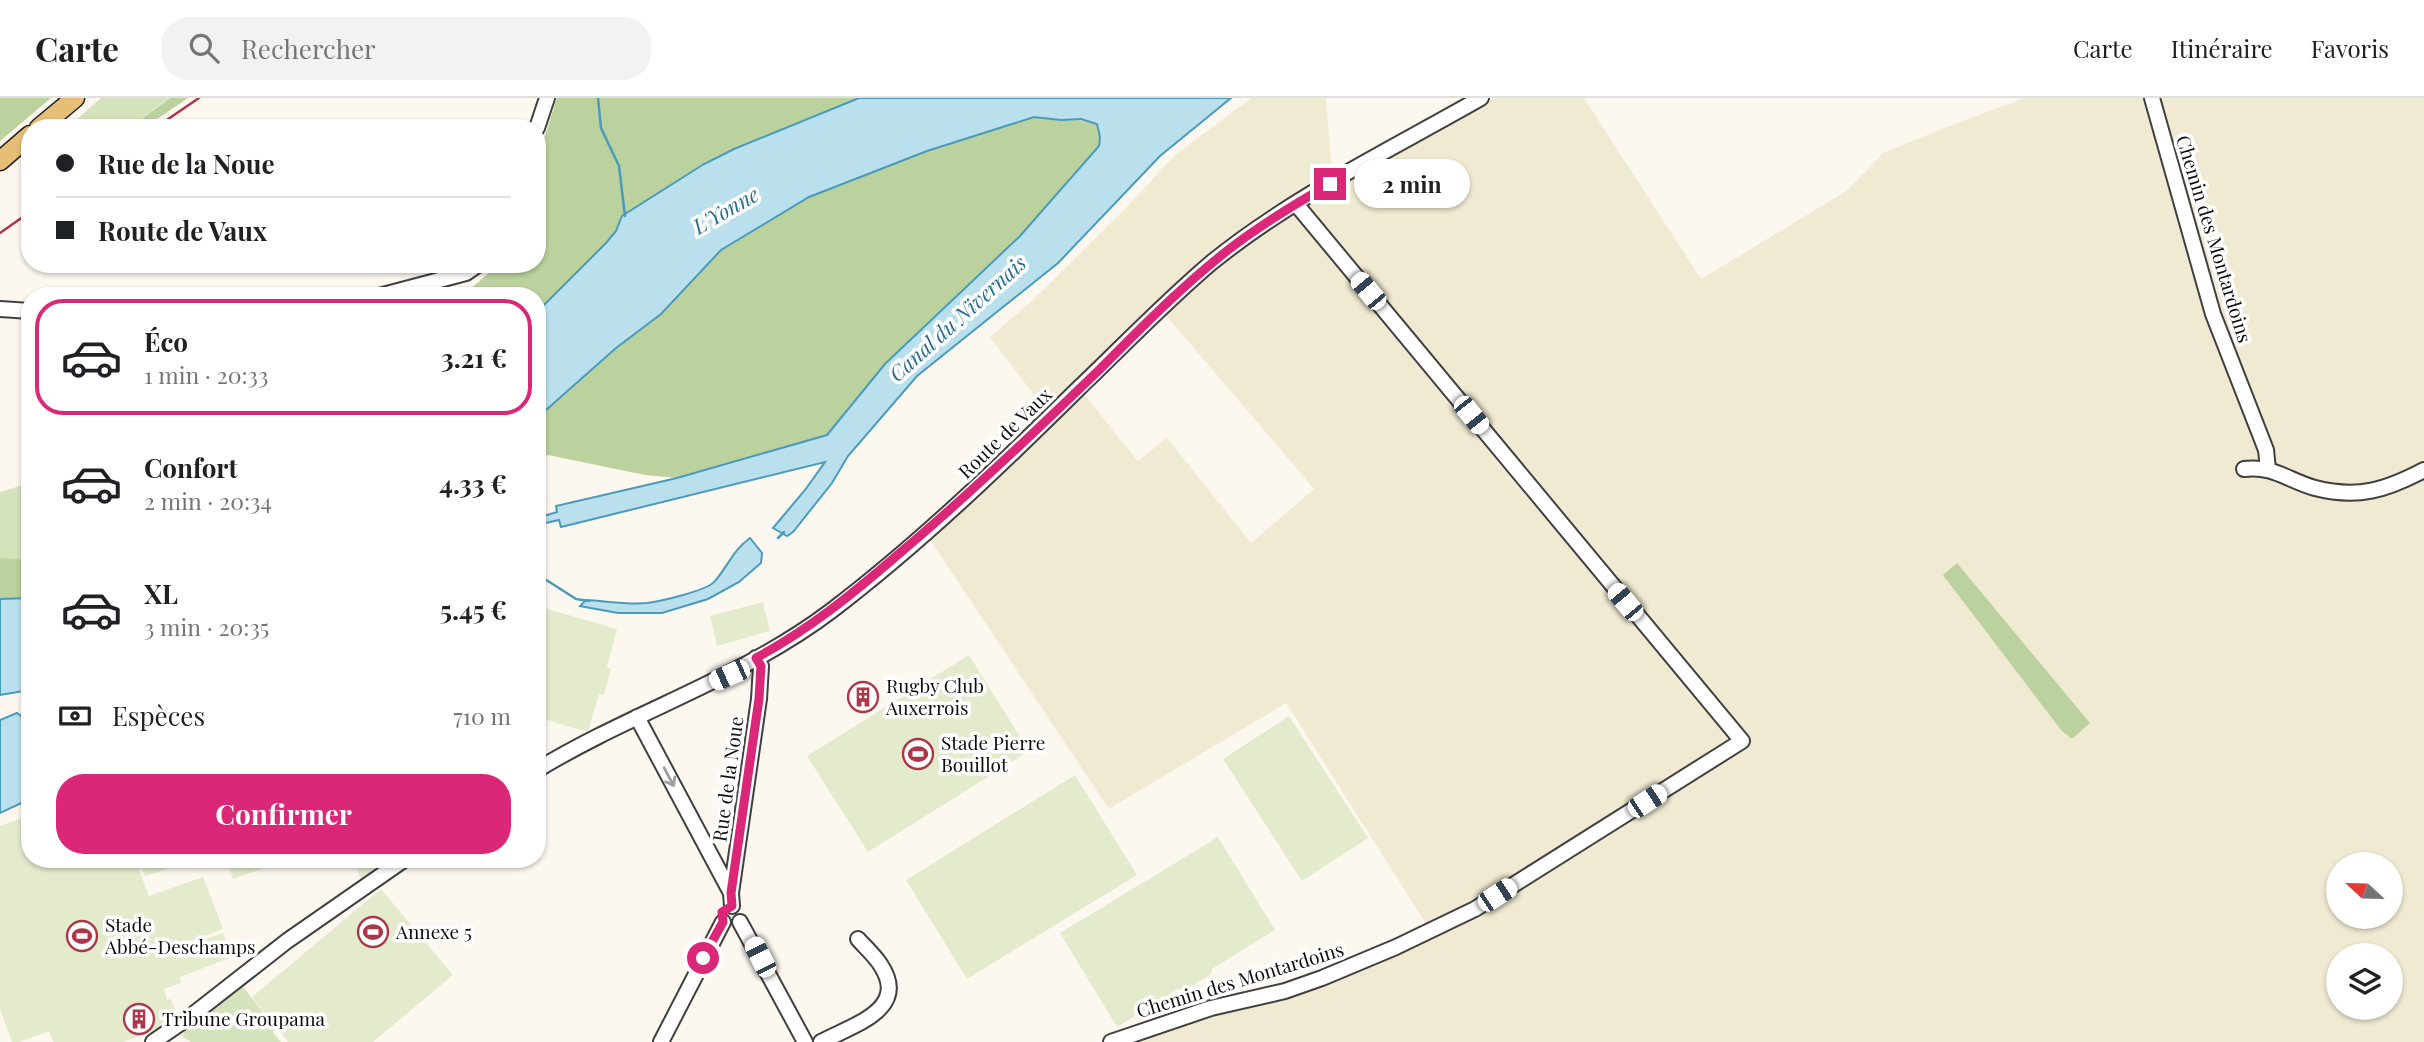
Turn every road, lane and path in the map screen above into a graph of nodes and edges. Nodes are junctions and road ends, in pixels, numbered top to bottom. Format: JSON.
{"nodes":[{"id":1,"x":75,"y":98,"type":"edge"},
{"id":2,"x":547,"y":98,"type":"edge"},
{"id":3,"x":1481,"y":98,"type":"edge"},
{"id":4,"x":2152,"y":98,"type":"edge"},
{"id":5,"x":50,"y":119,"type":"edge"},
{"id":6,"x":540,"y":119,"type":"edge"},
{"id":7,"x":21,"y":143,"type":"edge"},
{"id":8,"x":0,"y":161,"type":"edge"},
{"id":9,"x":1296,"y":204,"type":"junction"},
{"id":10,"x":466,"y":273,"type":"edge"},
{"id":11,"x":413,"y":287,"type":"edge"},
{"id":12,"x":0,"y":309,"type":"edge"},
{"id":13,"x":21,"y":310,"type":"edge"},
{"id":14,"x":2244,"y":469,"type":"dead end"},
{"id":15,"x":2268,"y":469,"type":"junction"},
{"id":16,"x":2424,"y":470,"type":"edge"},
{"id":17,"x":756,"y":658,"type":"junction"},
{"id":18,"x":637,"y":717,"type":"junction"},
{"id":19,"x":546,"y":765,"type":"edge"},
{"id":20,"x":392,"y":868,"type":"edge"},
{"id":21,"x":732,"y":900,"type":"junction"},
{"id":22,"x":723,"y":922,"type":"junction"},
{"id":23,"x":740,"y":922,"type":"junction"},
{"id":24,"x":858,"y":939,"type":"dead end"},
{"id":25,"x":153,"y":1042,"type":"edge"},
{"id":26,"x":661,"y":1042,"type":"edge"},
{"id":27,"x":805,"y":1042,"type":"edge"},
{"id":28,"x":821,"y":1042,"type":"edge"},
{"id":29,"x":1111,"y":1042,"type":"edge"}],
"edges":[{"from":1,"to":5,"type":"main road"},
{"from":2,"to":6,"type":"street"},
{"from":3,"to":9,"type":"street","name":"Route de Vaux"},
{"from":4,"to":15,"type":"street","name":"Chemin des Montardoins"},
{"from":7,"to":8,"type":"main road"},
{"from":9,"to":17,"type":"street","name":"Route de Vaux"},
{"from":9,"to":29,"type":"street","name":"Chemin des Montardoins"},
{"from":10,"to":11,"type":"street"},
{"from":12,"to":13,"type":"street"},
{"from":14,"to":15,"type":"street"},
{"from":15,"to":16,"type":"street"},
{"from":17,"to":18,"type":"street","name":"Route de Vaux"},
{"from":17,"to":21,"type":"street","name":"Rue de la Noue"},
{"from":18,"to":19,"type":"street","name":"Route de Vaux"},
{"from":18,"to":21,"type":"street","one_way":true},
{"from":20,"to":25,"type":"street"},
{"from":21,"to":22,"type":"street"},
{"from":21,"to":23,"type":"street"},
{"from":22,"to":23,"type":"street"},
{"from":22,"to":26,"type":"street"},
{"from":23,"to":27,"type":"street"},
{"from":24,"to":28,"type":"street"}]}
